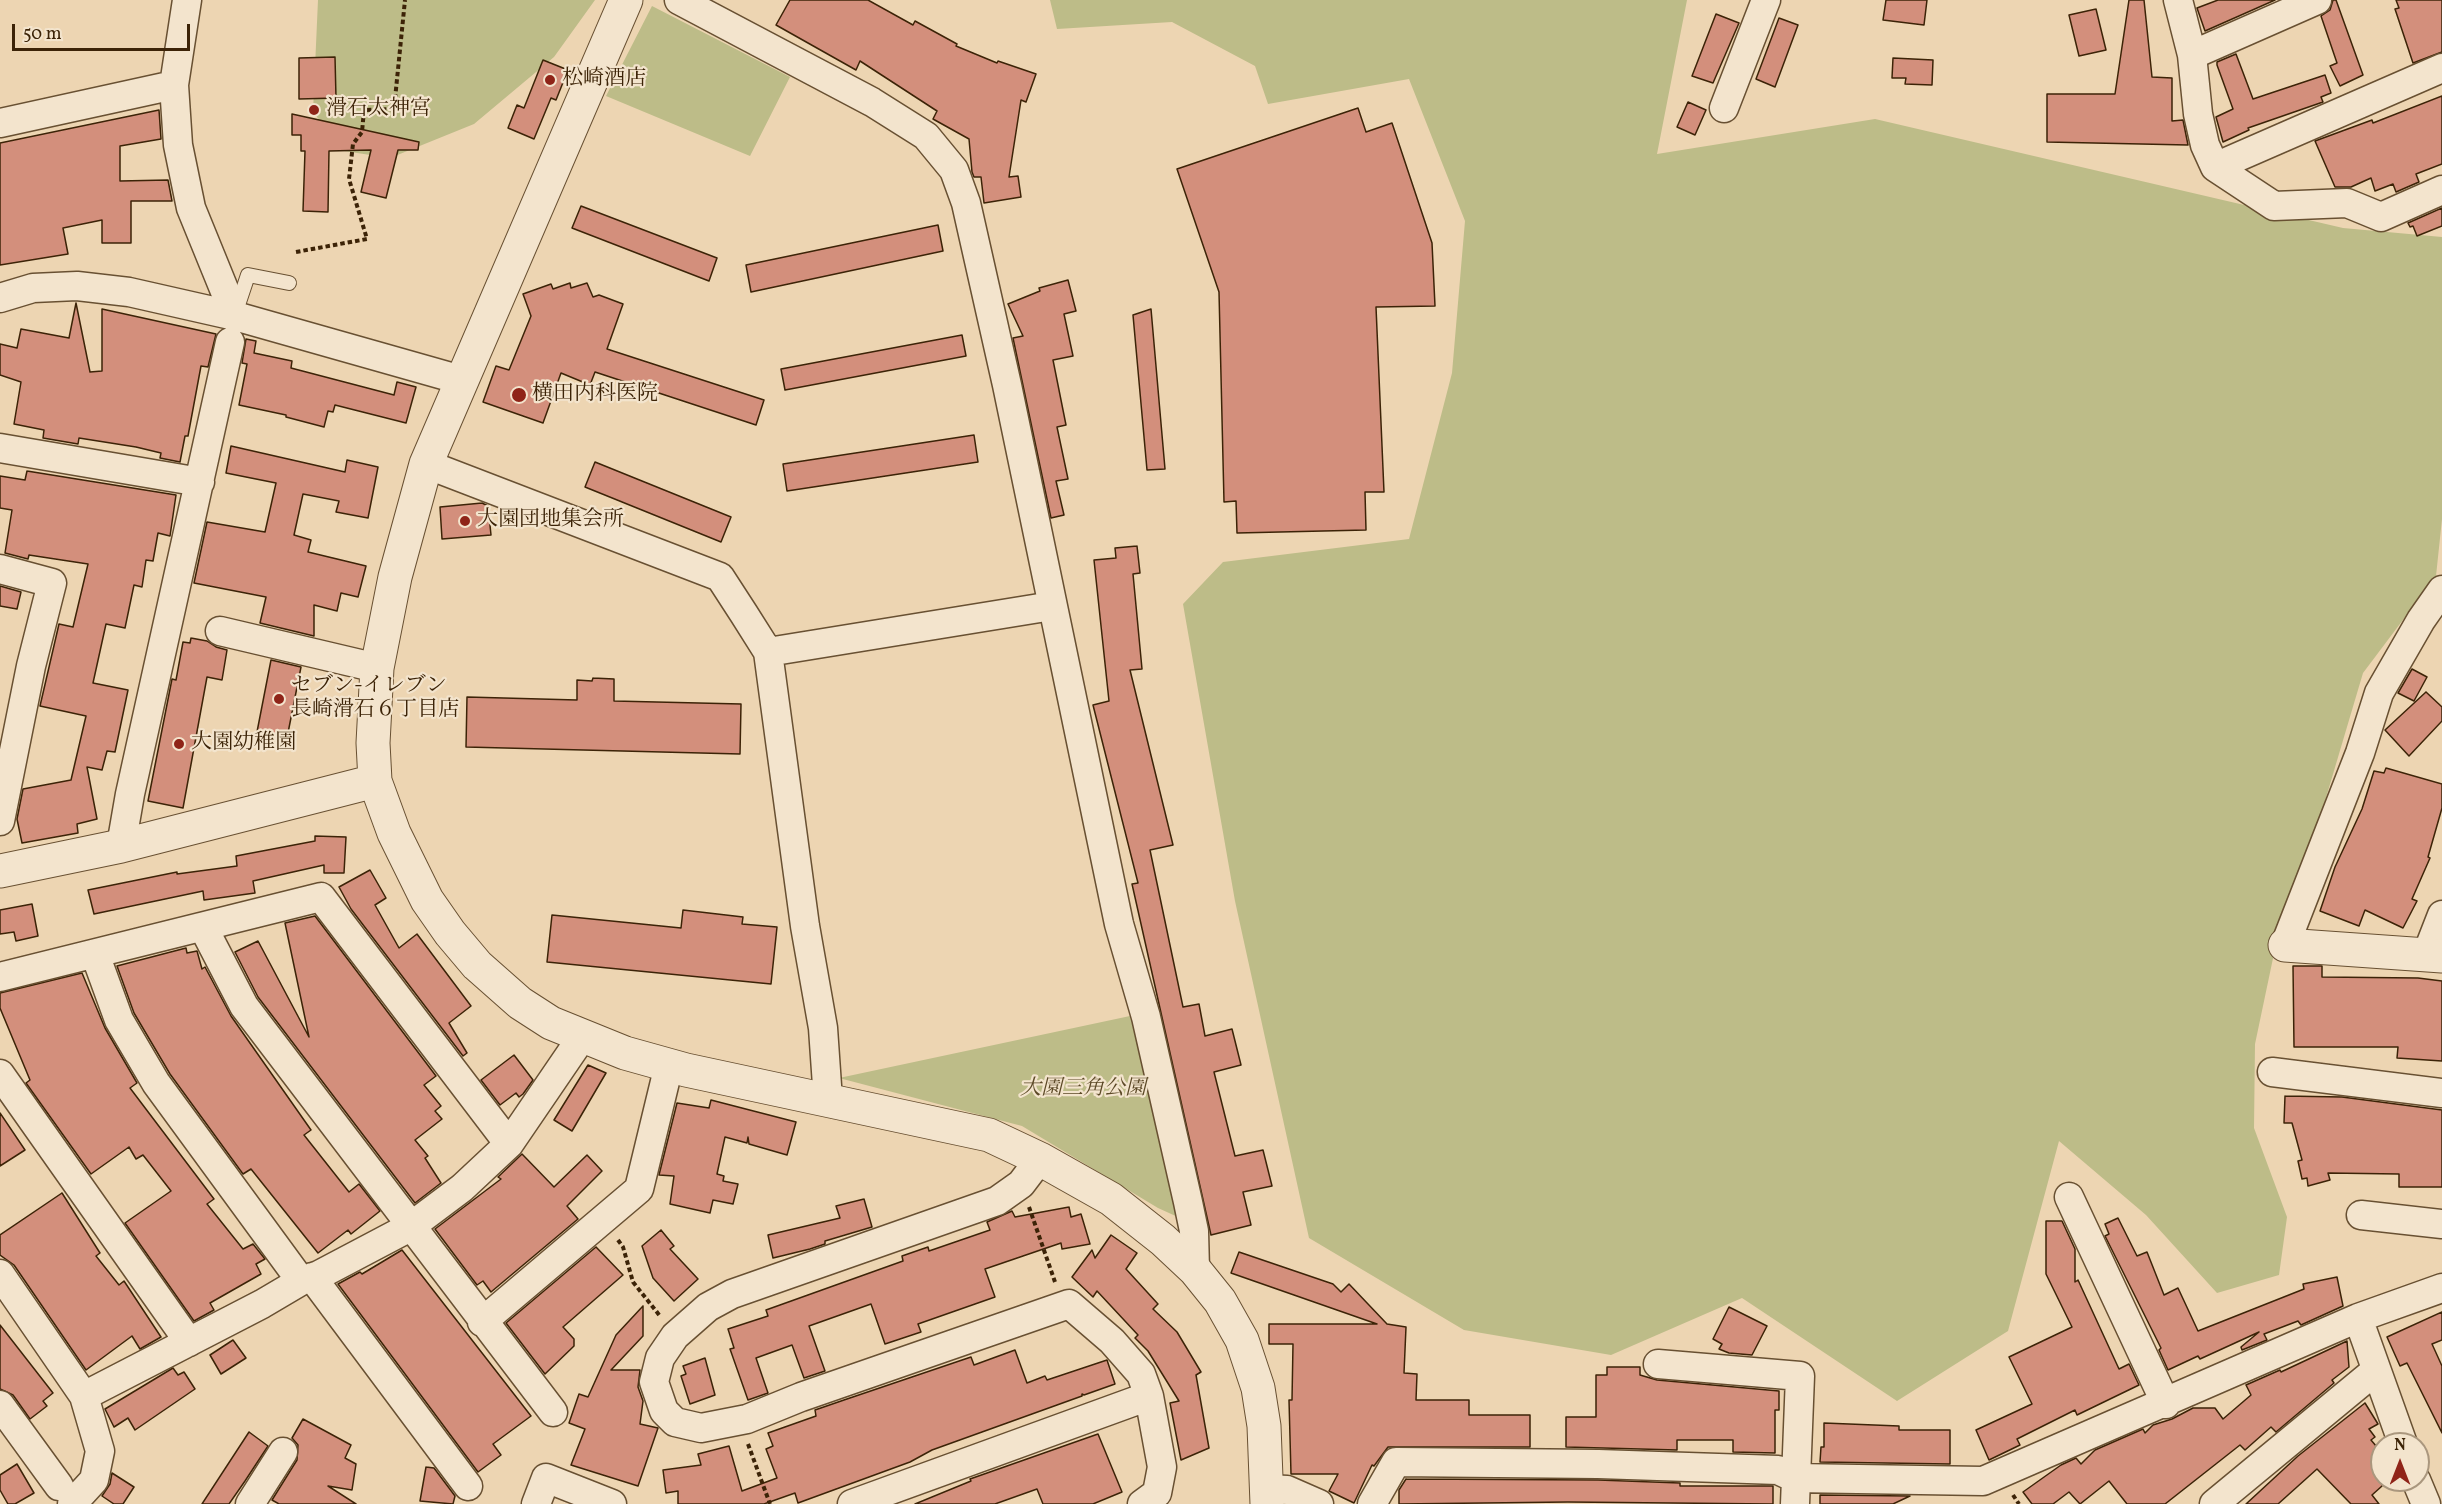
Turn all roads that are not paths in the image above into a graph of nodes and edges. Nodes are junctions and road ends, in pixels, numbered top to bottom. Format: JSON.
{"nodes":[{"id":1,"x":187,"y":0,"type":"edge"},
{"id":2,"x":626,"y":0,"type":"edge"},
{"id":3,"x":680,"y":0,"type":"edge"},
{"id":4,"x":1766,"y":0,"type":"edge"},
{"id":5,"x":2178,"y":0,"type":"edge"},
{"id":6,"x":2317,"y":0,"type":"edge"},
{"id":7,"x":2192,"y":55,"type":"junction"},
{"id":8,"x":2442,"y":68,"type":"edge"},
{"id":9,"x":174,"y":85,"type":"junction"},
{"id":10,"x":1724,"y":108,"type":"dead end"},
{"id":11,"x":0,"y":123,"type":"edge"},
{"id":12,"x":2215,"y":167,"type":"junction"},
{"id":13,"x":2442,"y":190,"type":"edge"},
{"id":14,"x":289,"y":283,"type":"dead end"},
{"id":15,"x":0,"y":298,"type":"edge"},
{"id":16,"x":232,"y":329,"type":"junction"},
{"id":17,"x":461,"y":380,"type":"junction"},
{"id":18,"x":0,"y":448,"type":"edge"},
{"id":19,"x":426,"y":464,"type":"junction"},
{"id":20,"x":200,"y":482,"type":"junction"},
{"id":21,"x":0,"y":569,"type":"edge"},
{"id":22,"x":2442,"y":590,"type":"edge"},
{"id":23,"x":1052,"y":606,"type":"junction"},
{"id":24,"x":220,"y":631,"type":"dead end"},
{"id":25,"x":768,"y":652,"type":"junction"},
{"id":26,"x":377,"y":668,"type":"junction"},
{"id":27,"x":375,"y":781,"type":"junction"},
{"id":28,"x":0,"y":821,"type":"edge"},
{"id":29,"x":121,"y":846,"type":"junction"},
{"id":30,"x":0,"y":871,"type":"edge"},
{"id":31,"x":2442,"y":915,"type":"edge"},
{"id":32,"x":203,"y":927,"type":"junction"},
{"id":33,"x":2285,"y":945,"type":"joint"},
{"id":34,"x":95,"y":954,"type":"junction"},
{"id":35,"x":2434,"y":956,"type":"edge"},
{"id":36,"x":0,"y":977,"type":"edge"},
{"id":37,"x":582,"y":1037,"type":"junction"},
{"id":38,"x":669,"y":1065,"type":"junction"},
{"id":39,"x":2272,"y":1072,"type":"dead end"},
{"id":40,"x":0,"y":1074,"type":"edge"},
{"id":41,"x":2442,"y":1093,"type":"edge"},
{"id":42,"x":828,"y":1100,"type":"junction"},
{"id":43,"x":509,"y":1144,"type":"junction"},
{"id":44,"x":1031,"y":1171,"type":"junction"},
{"id":45,"x":2069,"y":1197,"type":"dead end"},
{"id":46,"x":2361,"y":1215,"type":"dead end"},
{"id":47,"x":2442,"y":1224,"type":"edge"},
{"id":48,"x":410,"y":1227,"type":"junction"},
{"id":49,"x":1195,"y":1270,"type":"junction"},
{"id":50,"x":0,"y":1274,"type":"edge"},
{"id":51,"x":306,"y":1279,"type":"junction"},
{"id":52,"x":2442,"y":1288,"type":"edge"},
{"id":53,"x":2358,"y":1318,"type":"junction"},
{"id":54,"x":482,"y":1322,"type":"junction"},
{"id":55,"x":189,"y":1342,"type":"junction"},
{"id":56,"x":1658,"y":1364,"type":"dead end"},
{"id":57,"x":2375,"y":1371,"type":"junction"},
{"id":58,"x":84,"y":1396,"type":"junction"},
{"id":59,"x":1149,"y":1396,"type":"junction"},
{"id":60,"x":2166,"y":1404,"type":"junction"},
{"id":61,"x":0,"y":1405,"type":"edge"},
{"id":62,"x":553,"y":1412,"type":"dead end"},
{"id":63,"x":2398,"y":1432,"type":"edge"},
{"id":64,"x":283,"y":1452,"type":"dead end"},
{"id":65,"x":468,"y":1486,"type":"dead end"},
{"id":66,"x":1795,"y":1491,"type":"edge"},
{"id":67,"x":65,"y":1495,"type":"edge"},
{"id":68,"x":1267,"y":1497,"type":"edge"},
{"id":69,"x":250,"y":1504,"type":"edge"},
{"id":70,"x":536,"y":1504,"type":"edge"},
{"id":71,"x":612,"y":1504,"type":"edge"},
{"id":72,"x":852,"y":1504,"type":"edge"},
{"id":73,"x":1142,"y":1504,"type":"edge"},
{"id":74,"x":1319,"y":1504,"type":"edge"},
{"id":75,"x":1372,"y":1504,"type":"edge"},
{"id":76,"x":2214,"y":1504,"type":"edge"}],
"edges":[{"from":1,"to":9,"type":"street"},
{"from":2,"to":17,"type":"street"},
{"from":3,"to":23,"type":"street"},
{"from":4,"to":10,"type":"street"},
{"from":5,"to":7,"type":"street"},
{"from":6,"to":7,"type":"street"},
{"from":7,"to":12,"type":"street"},
{"from":8,"to":12,"type":"street"},
{"from":9,"to":11,"type":"street"},
{"from":9,"to":16,"type":"street"},
{"from":12,"to":13,"type":"street"},
{"from":14,"to":16,"type":"lane"},
{"from":15,"to":16,"type":"street"},
{"from":16,"to":17,"type":"street"},
{"from":16,"to":20,"type":"street"},
{"from":17,"to":19,"type":"street"},
{"from":18,"to":20,"type":"street"},
{"from":19,"to":25,"type":"street"},
{"from":19,"to":26,"type":"street"},
{"from":20,"to":29,"type":"street"},
{"from":21,"to":28,"type":"street"},
{"from":22,"to":33,"type":"street"},
{"from":23,"to":25,"type":"street"},
{"from":23,"to":49,"type":"street"},
{"from":24,"to":26,"type":"street"},
{"from":25,"to":42,"type":"street"},
{"from":26,"to":27,"type":"street"},
{"from":27,"to":29,"type":"street"},
{"from":27,"to":37,"type":"street"},
{"from":29,"to":30,"type":"street"},
{"from":31,"to":35,"type":"street"},
{"from":32,"to":34,"type":"street"},
{"from":32,"to":43,"type":"street"},
{"from":32,"to":48,"type":"street"},
{"from":33,"to":35,"type":"street"},
{"from":34,"to":36,"type":"street"},
{"from":34,"to":51,"type":"street"},
{"from":37,"to":38,"type":"street"},
{"from":37,"to":43,"type":"street"},
{"from":38,"to":42,"type":"street"},
{"from":38,"to":54,"type":"street"},
{"from":39,"to":41,"type":"street"},
{"from":40,"to":55,"type":"street"},
{"from":42,"to":44,"type":"street"},
{"from":43,"to":48,"type":"street"},
{"from":44,"to":49,"type":"street"},
{"from":44,"to":59,"type":"street"},
{"from":45,"to":60,"type":"street"},
{"from":46,"to":47,"type":"street"},
{"from":48,"to":51,"type":"street"},
{"from":48,"to":54,"type":"street"},
{"from":49,"to":68,"type":"street"},
{"from":50,"to":58,"type":"street"},
{"from":51,"to":55,"type":"street"},
{"from":51,"to":65,"type":"street"},
{"from":52,"to":53,"type":"street"},
{"from":53,"to":57,"type":"street"},
{"from":53,"to":60,"type":"street"},
{"from":54,"to":62,"type":"street"},
{"from":55,"to":58,"type":"street"},
{"from":56,"to":66,"type":"street"},
{"from":57,"to":63,"type":"street"},
{"from":57,"to":76,"type":"street"},
{"from":58,"to":67,"type":"street"},
{"from":59,"to":72,"type":"street"},
{"from":59,"to":73,"type":"street"},
{"from":60,"to":66,"type":"street"},
{"from":61,"to":67,"type":"street"},
{"from":64,"to":69,"type":"street"},
{"from":66,"to":75,"type":"street"},
{"from":68,"to":74,"type":"street"},
{"from":70,"to":71,"type":"street"}]}
